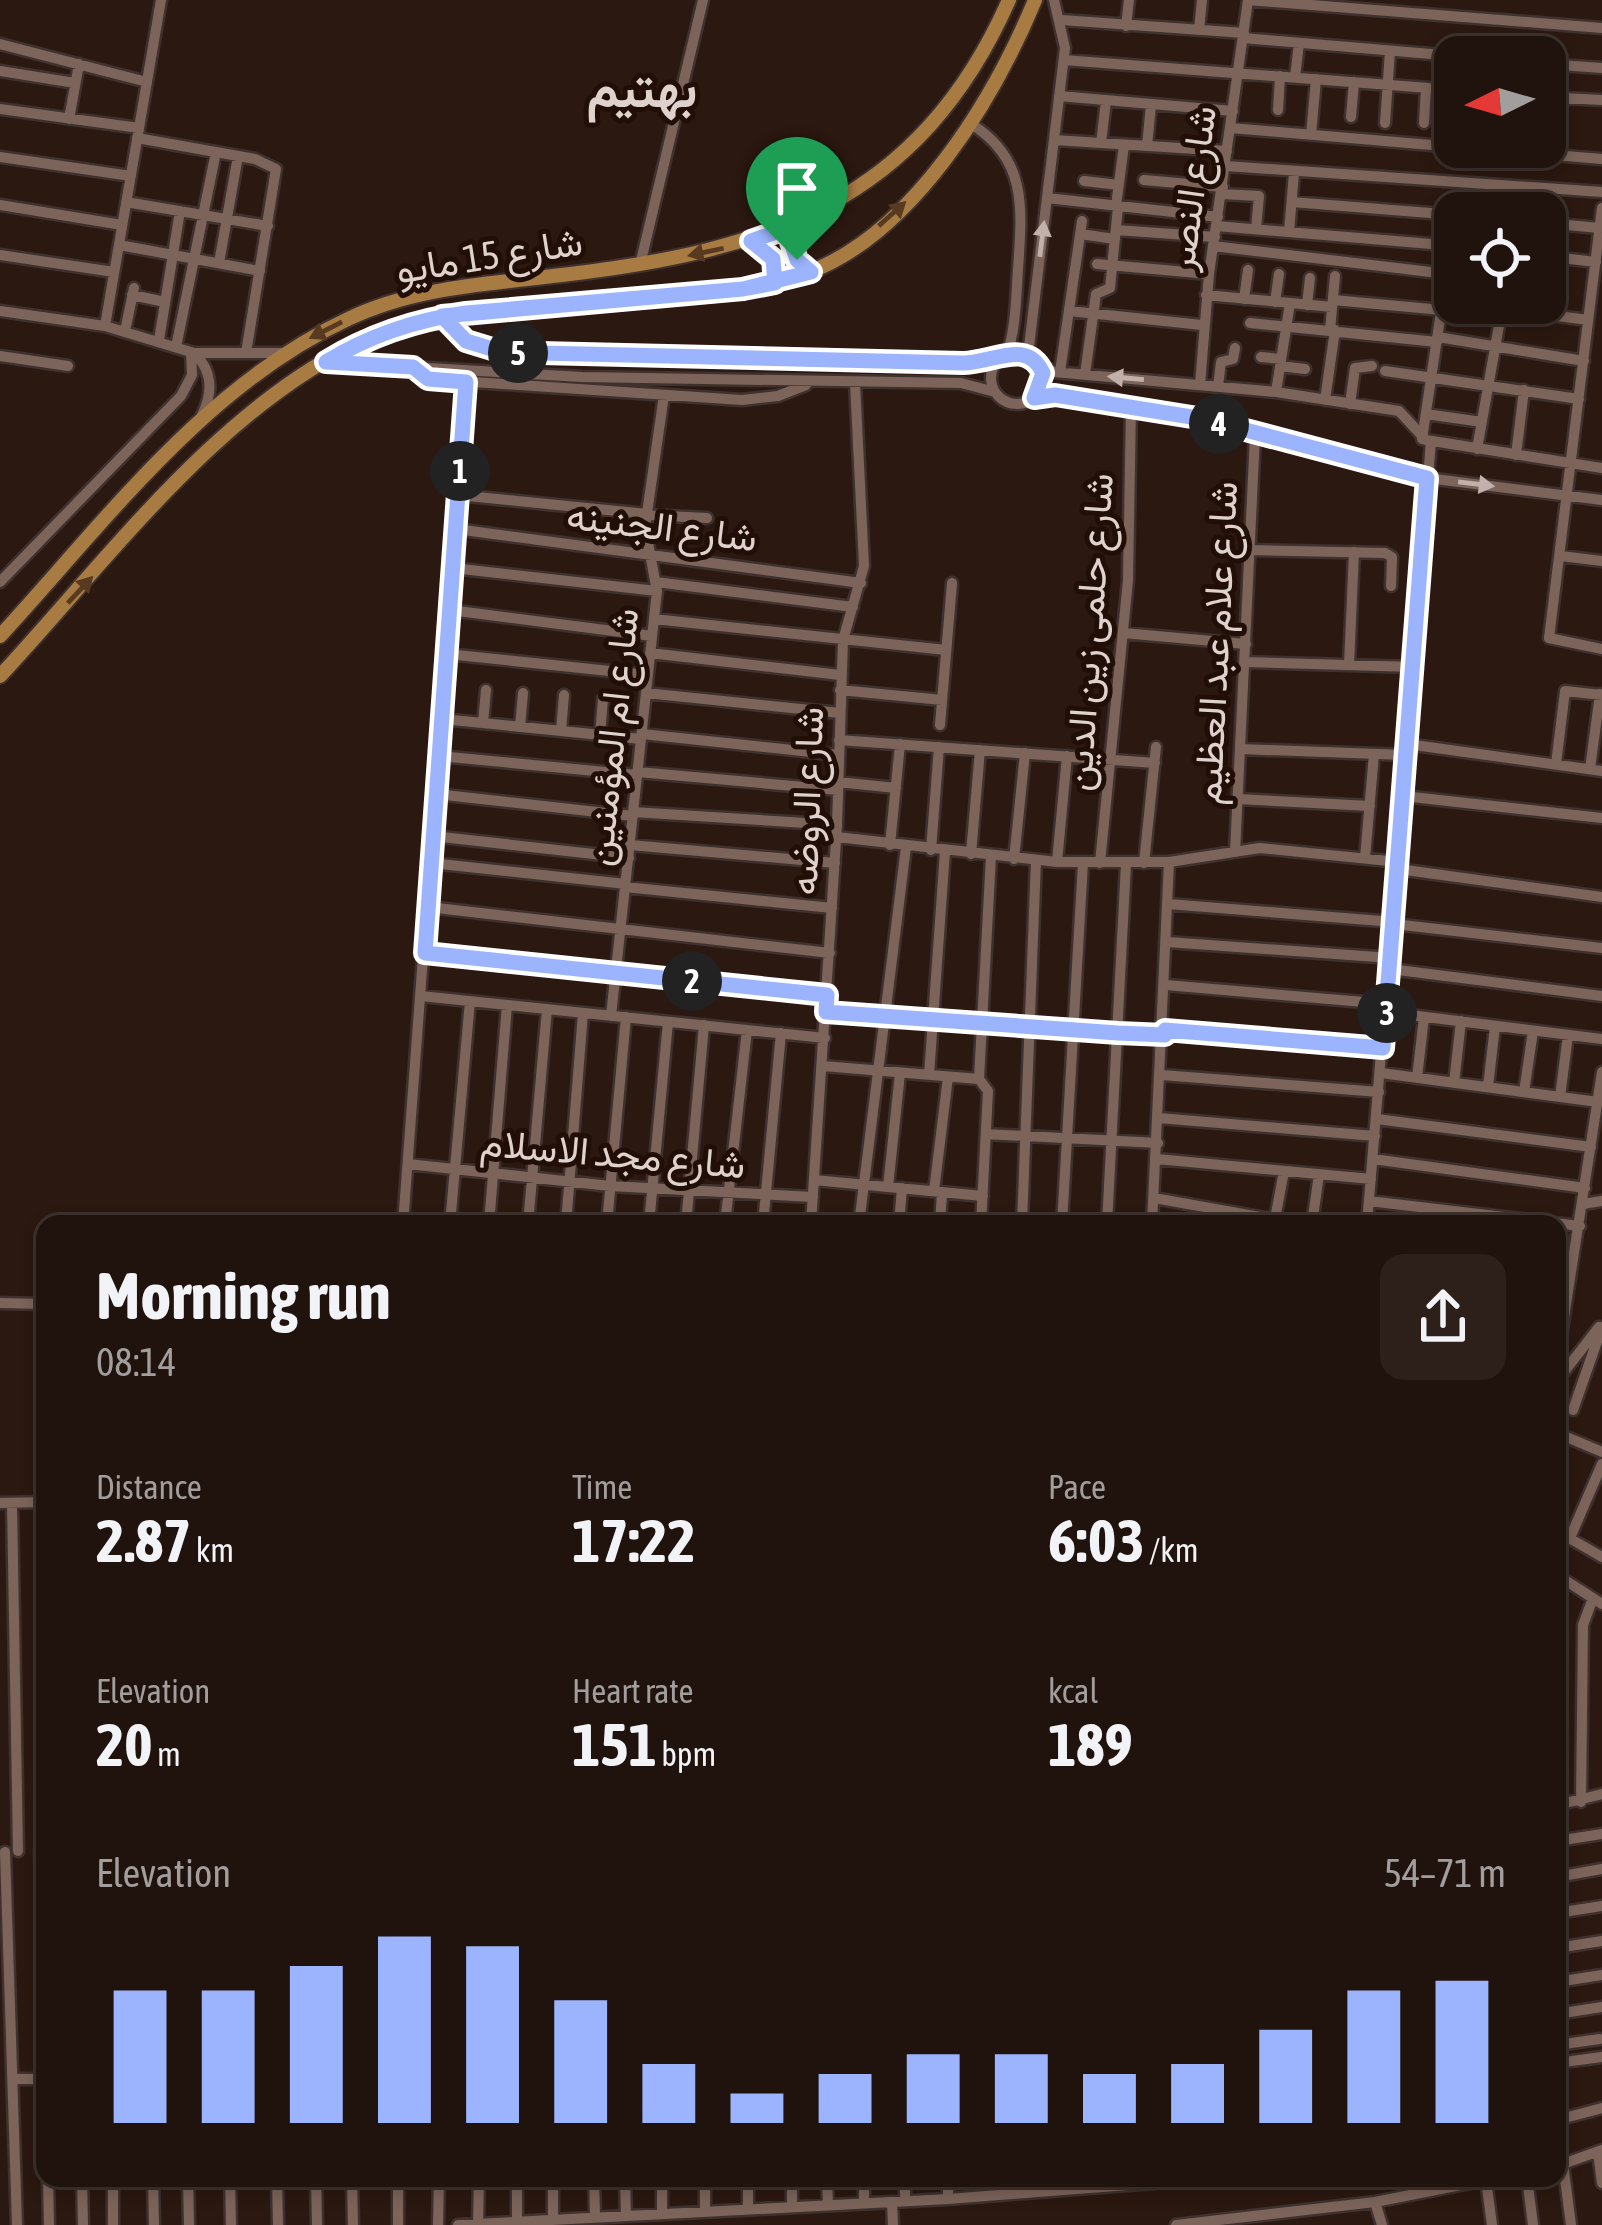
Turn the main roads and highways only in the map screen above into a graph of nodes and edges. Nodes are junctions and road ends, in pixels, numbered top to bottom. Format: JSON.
{"nodes":[{"id":1,"x":1009,"y":0,"type":"edge"},
{"id":2,"x":1036,"y":0,"type":"edge"},
{"id":3,"x":796,"y":225,"type":"junction"},
{"id":4,"x":751,"y":241,"type":"junction"},
{"id":5,"x":811,"y":272,"type":"junction"},
{"id":6,"x":775,"y":283,"type":"junction"},
{"id":7,"x":0,"y":636,"type":"edge"},
{"id":8,"x":0,"y":676,"type":"edge"}],
"edges":[{"from":1,"to":3,"type":"main road","name":"شارع 15 مايو"},
{"from":5,"to":2,"type":"main road","name":"شارع 15 مايو","one_way":true},
{"from":3,"to":4,"type":"main road","name":"شارع 15 مايو"},
{"from":3,"to":5,"type":"main road"},
{"from":4,"to":6,"type":"main road"},
{"from":4,"to":7,"type":"main road","name":"شارع 15 مايو","one_way":true},
{"from":5,"to":6,"type":"main road","name":"شارع 15 مايو"},
{"from":8,"to":6,"type":"main road","name":"شارع 15 مايو","one_way":true}]}
